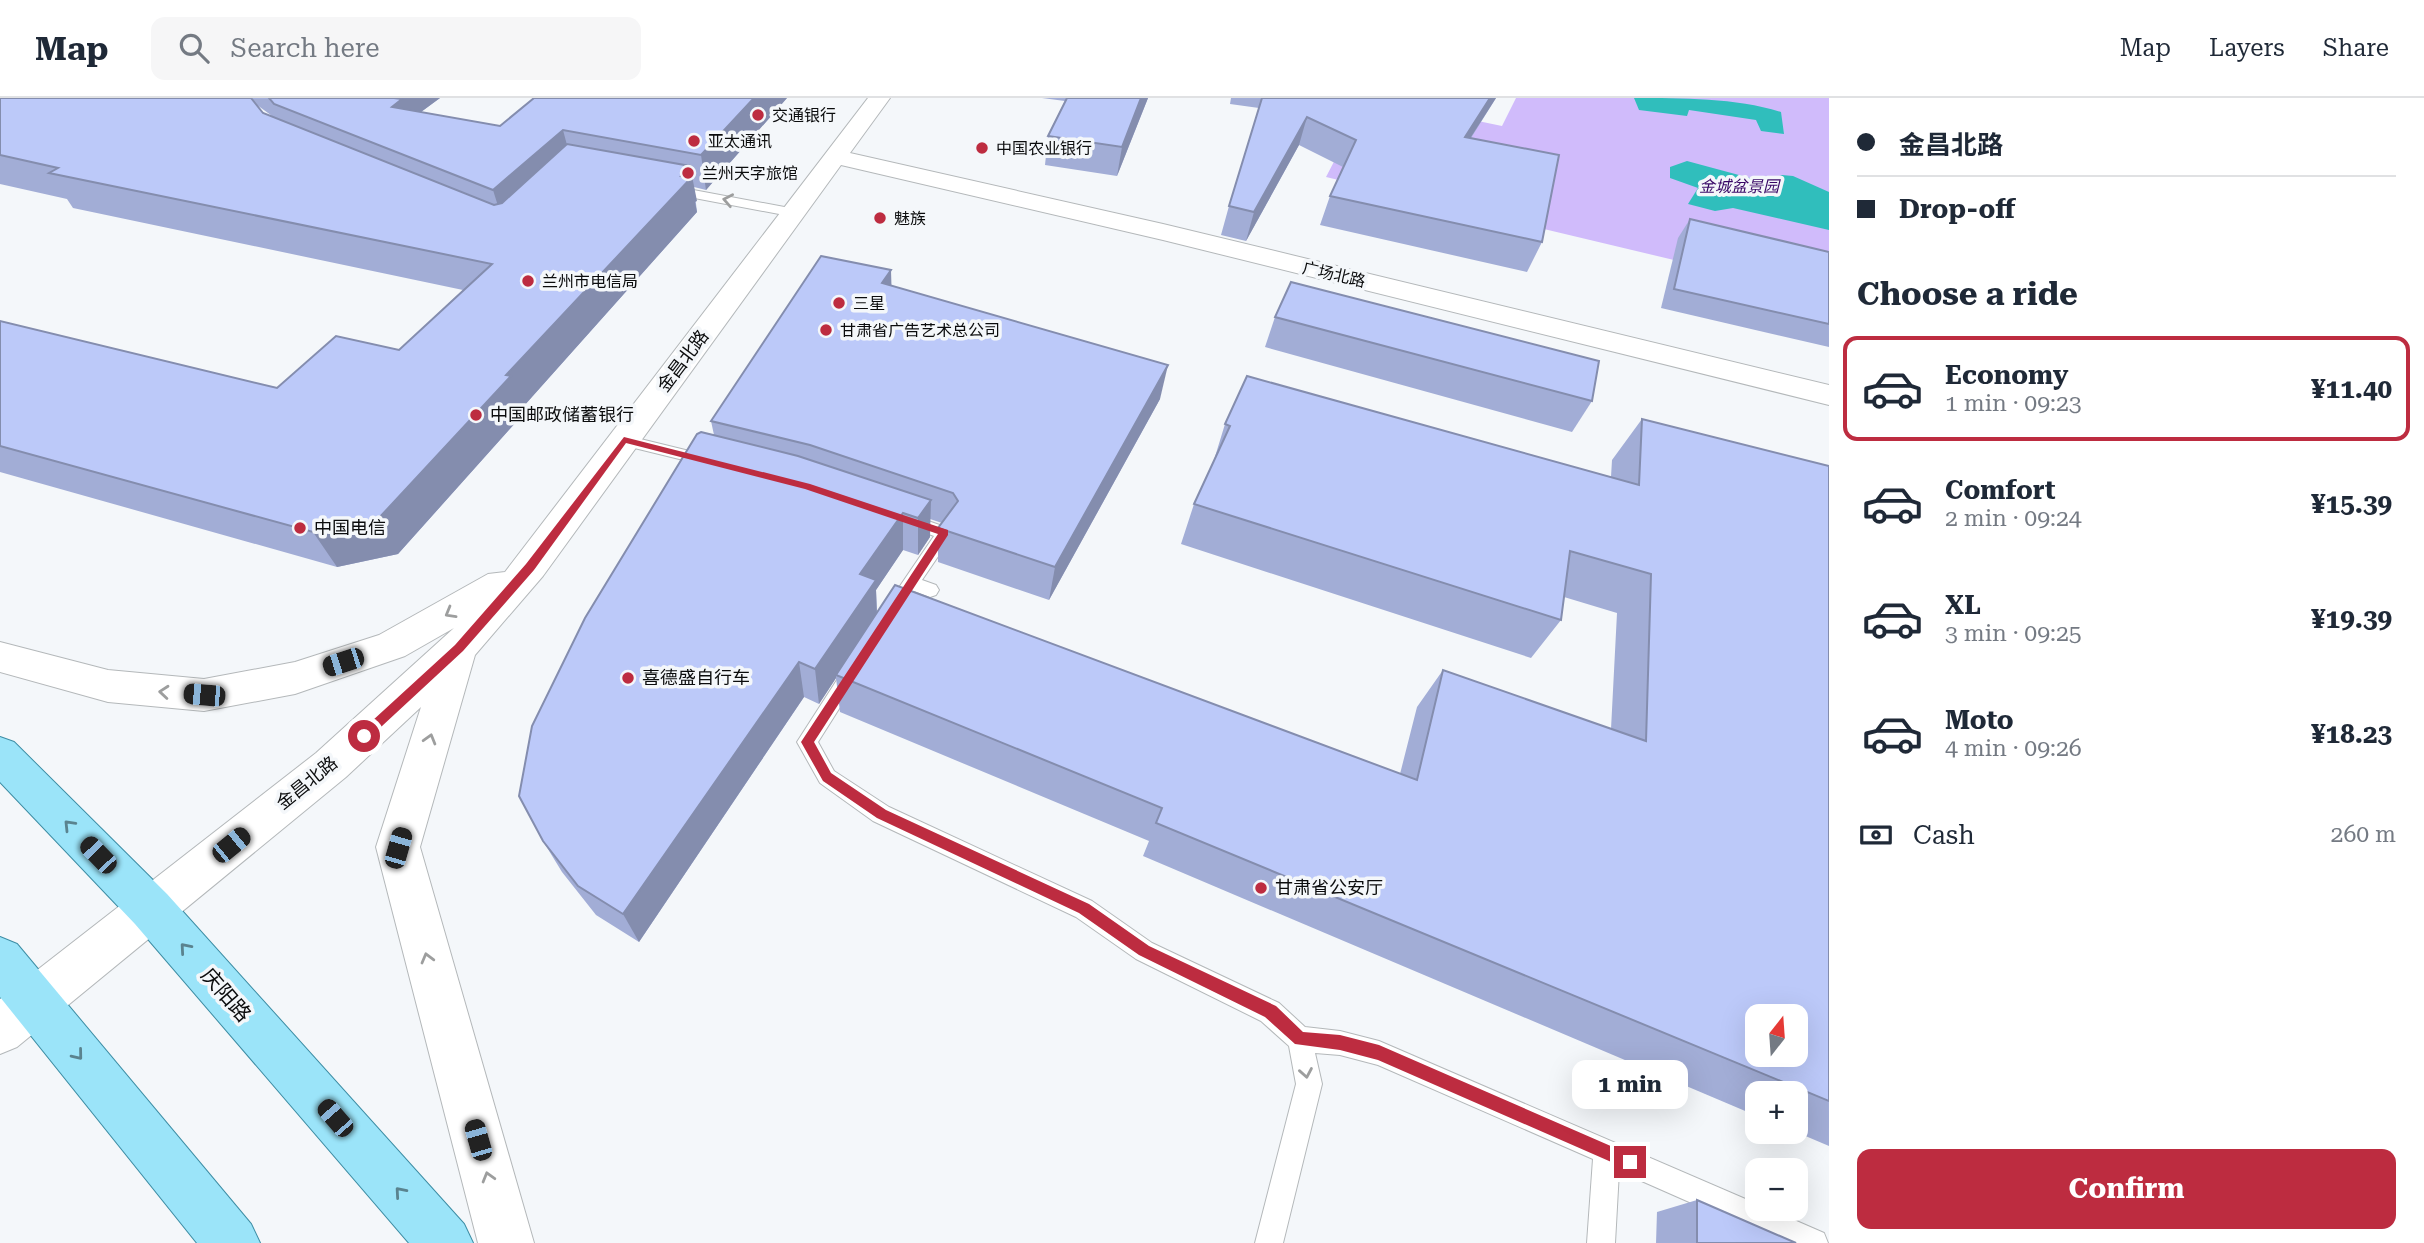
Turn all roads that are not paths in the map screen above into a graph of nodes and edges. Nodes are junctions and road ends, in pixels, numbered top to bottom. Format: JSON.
{"nodes":[{"id":1,"x":879,"y":98,"type":"edge"},
{"id":2,"x":837,"y":157,"type":"junction"},
{"id":3,"x":664,"y":188,"type":"edge"},
{"id":4,"x":795,"y":213,"type":"junction"},
{"id":5,"x":1829,"y":395,"type":"edge"},
{"id":6,"x":624,"y":440,"type":"junction"},
{"id":7,"x":731,"y":467,"type":"edge"},
{"id":8,"x":895,"y":516,"type":"edge"},
{"id":9,"x":530,"y":567,"type":"junction"},
{"id":10,"x":920,"y":586,"type":"joint"},
{"id":11,"x":881,"y":628,"type":"edge"},
{"id":12,"x":459,"y":648,"type":"junction"},
{"id":13,"x":0,"y":657,"type":"edge"},
{"id":14,"x":859,"y":662,"type":"edge"},
{"id":15,"x":0,"y":754,"type":"edge"},
{"id":16,"x":150,"y":909,"type":"junction"},
{"id":17,"x":0,"y":960,"type":"edge"},
{"id":18,"x":17,"y":1016,"type":"edge"},
{"id":19,"x":1300,"y":1039,"type":"junction"},
{"id":20,"x":1607,"y":1152,"type":"junction"},
{"id":21,"x":232,"y":1243,"type":"edge"},
{"id":22,"x":445,"y":1243,"type":"edge"},
{"id":23,"x":506,"y":1243,"type":"edge"},
{"id":24,"x":1269,"y":1243,"type":"edge"},
{"id":25,"x":1601,"y":1243,"type":"edge"},
{"id":26,"x":1814,"y":1243,"type":"edge"}],
"edges":[{"from":1,"to":2,"type":"main road","name":"金昌北路"},
{"from":2,"to":4,"type":"main road","name":"金昌北路"},
{"from":2,"to":5,"type":"main road","name":"广场北路"},
{"from":4,"to":3,"type":"lane","one_way":true},
{"from":4,"to":6,"type":"main road","name":"金昌北路"},
{"from":6,"to":7,"type":"lane"},
{"from":6,"to":9,"type":"main road","name":"金昌北路"},
{"from":8,"to":10,"type":"lane"},
{"from":9,"to":12,"type":"main road","name":"金昌北路"},
{"from":9,"to":13,"type":"main road","one_way":true},
{"from":10,"to":11,"type":"lane"},
{"from":12,"to":16,"type":"main road","name":"金昌北路"},
{"from":23,"to":12,"type":"main road","one_way":true},
{"from":14,"to":19,"type":"lane"},
{"from":16,"to":15,"type":"main road","name":"庆阳路","one_way":true},
{"from":16,"to":18,"type":"main road","name":"金昌北路"},
{"from":22,"to":16,"type":"main road","name":"庆阳路","one_way":true},
{"from":17,"to":18,"type":"main road"},
{"from":18,"to":21,"type":"main road","one_way":true},
{"from":19,"to":20,"type":"lane"},
{"from":19,"to":24,"type":"lane","one_way":true},
{"from":20,"to":25,"type":"lane"},
{"from":20,"to":26,"type":"lane"}]}
